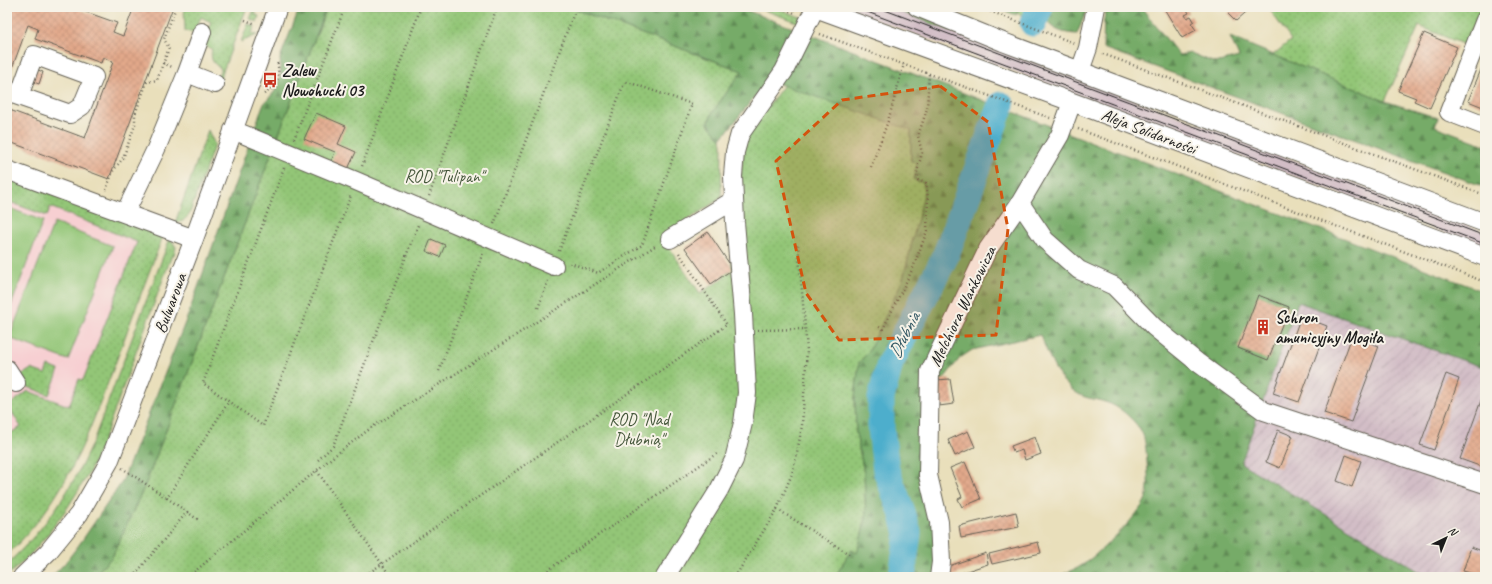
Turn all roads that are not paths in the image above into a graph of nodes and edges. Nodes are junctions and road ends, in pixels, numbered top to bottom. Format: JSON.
{"nodes":[{"id":1,"x":278,"y":7,"type":"edge"},
{"id":2,"x":814,"y":7,"type":"edge"},
{"id":3,"x":917,"y":7,"type":"edge"},
{"id":4,"x":1096,"y":7,"type":"edge"},
{"id":5,"x":1485,"y":20,"type":"edge"},
{"id":6,"x":202,"y":32,"type":"dead end"},
{"id":7,"x":182,"y":71,"type":"junction"},
{"id":8,"x":1080,"y":71,"type":"junction"},
{"id":9,"x":215,"y":84,"type":"dead end"},
{"id":10,"x":1072,"y":102,"type":"junction"},
{"id":11,"x":1485,"y":126,"type":"edge"},
{"id":12,"x":233,"y":130,"type":"junction"},
{"id":13,"x":7,"y":170,"type":"edge"},
{"id":14,"x":734,"y":200,"type":"junction"},
{"id":15,"x":1020,"y":203,"type":"junction"},
{"id":16,"x":125,"y":213,"type":"junction"},
{"id":17,"x":1485,"y":223,"type":"edge"},
{"id":18,"x":194,"y":239,"type":"junction"},
{"id":19,"x":664,"y":242,"type":"road end"},
{"id":20,"x":1485,"y":257,"type":"edge"},
{"id":21,"x":555,"y":262,"type":"road end"},
{"id":22,"x":1485,"y":484,"type":"edge"},
{"id":23,"x":22,"y":577,"type":"edge"},
{"id":24,"x":665,"y":577,"type":"edge"},
{"id":25,"x":939,"y":577,"type":"edge"}],
"edges":[{"from":1,"to":12,"type":"street","name":"Bulwarowa"},
{"from":2,"to":10,"type":"street","name":"Aleja Solidarności"},
{"from":2,"to":14,"type":"street"},
{"from":3,"to":8,"type":"street","name":"Aleja Solidarności"},
{"from":4,"to":8,"type":"street"},
{"from":5,"to":11,"type":"street"},
{"from":6,"to":7,"type":"street"},
{"from":7,"to":9,"type":"street"},
{"from":7,"to":16,"type":"street"},
{"from":8,"to":17,"type":"street","name":"Aleja Solidarności"},
{"from":10,"to":15,"type":"street","name":"Melchiora Wańkowicza"},
{"from":10,"to":20,"type":"street","name":"Aleja Solidarności"},
{"from":12,"to":18,"type":"street","name":"Bulwarowa"},
{"from":12,"to":21,"type":"street"},
{"from":13,"to":16,"type":"street"},
{"from":14,"to":19,"type":"street"},
{"from":14,"to":24,"type":"street"},
{"from":15,"to":22,"type":"street"},
{"from":15,"to":25,"type":"street","name":"Melchiora Wańkowicza"},
{"from":16,"to":18,"type":"street"},
{"from":18,"to":23,"type":"street","name":"Bulwarowa"}]}
